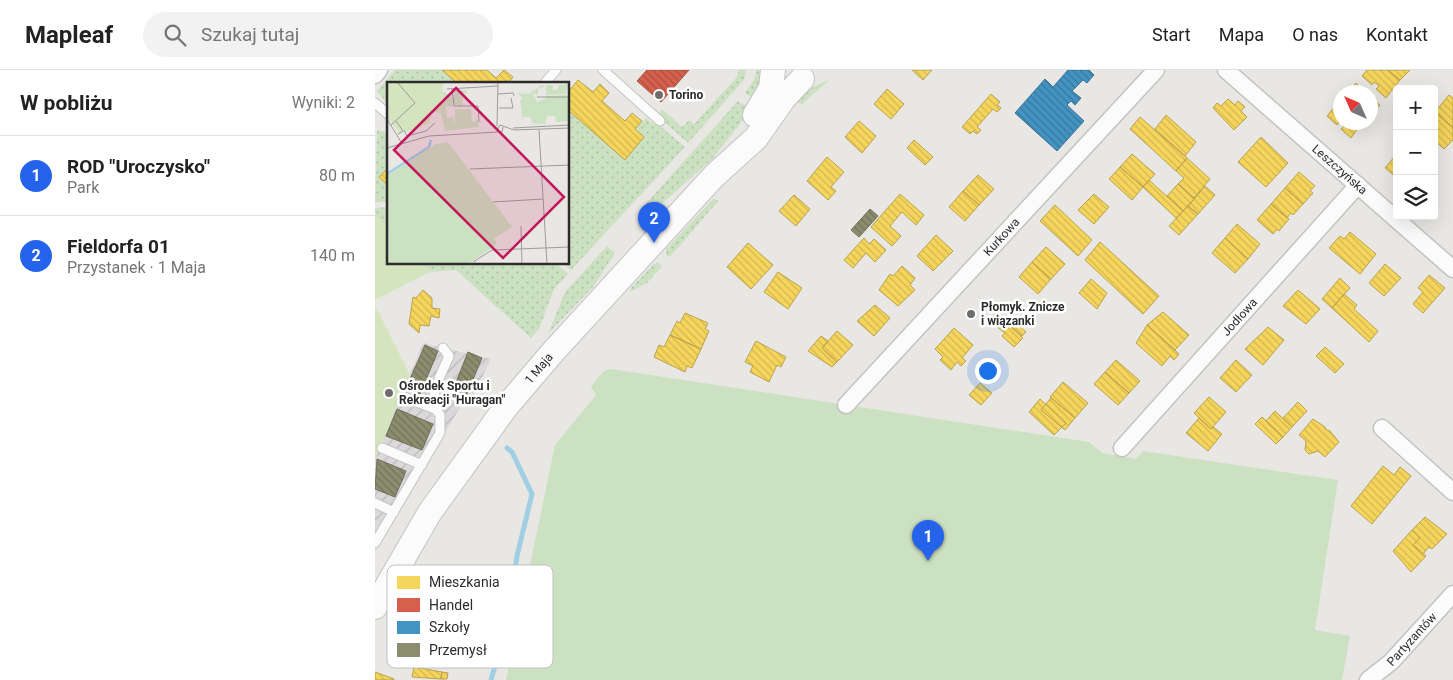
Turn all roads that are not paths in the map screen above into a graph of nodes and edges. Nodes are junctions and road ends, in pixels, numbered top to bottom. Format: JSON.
{"nodes":[{"id":1,"x":379,"y":70,"type":"edge"},
{"id":2,"x":556,"y":70,"type":"edge"},
{"id":3,"x":603,"y":70,"type":"edge"},
{"id":4,"x":773,"y":70,"type":"edge"},
{"id":5,"x":777,"y":70,"type":"edge"},
{"id":6,"x":1156,"y":70,"type":"edge"},
{"id":7,"x":1227,"y":70,"type":"edge"},
{"id":8,"x":810,"y":74,"type":"edge"},
{"id":9,"x":375,"y":75,"type":"edge"},
{"id":10,"x":546,"y":82,"type":"edge"},
{"id":11,"x":375,"y":103,"type":"edge"},
{"id":12,"x":387,"y":112,"type":"edge"},
{"id":13,"x":660,"y":121,"type":"dead end"},
{"id":14,"x":714,"y":176,"type":"junction"},
{"id":15,"x":1358,"y":186,"type":"junction"},
{"id":16,"x":1453,"y":268,"type":"edge"},
{"id":17,"x":443,"y":348,"type":"dead end"},
{"id":18,"x":404,"y":397,"type":"dead end"},
{"id":19,"x":846,"y":404,"type":"dead end"},
{"id":20,"x":435,"y":409,"type":"junction"},
{"id":21,"x":1382,"y":428,"type":"dead end"},
{"id":22,"x":382,"y":448,"type":"dead end"},
{"id":23,"x":1122,"y":448,"type":"dead end"},
{"id":24,"x":421,"y":465,"type":"junction"},
{"id":25,"x":1453,"y":492,"type":"edge"},
{"id":26,"x":375,"y":503,"type":"edge"},
{"id":27,"x":394,"y":512,"type":"junction"},
{"id":28,"x":375,"y":543,"type":"edge"},
{"id":29,"x":399,"y":565,"type":"edge"},
{"id":30,"x":387,"y":586,"type":"edge"},
{"id":31,"x":1453,"y":594,"type":"edge"},
{"id":32,"x":375,"y":607,"type":"edge"},
{"id":33,"x":1367,"y":680,"type":"edge"}],
"edges":[{"from":1,"to":9,"type":"street"},
{"from":2,"to":10,"type":"lane"},
{"from":3,"to":13,"type":"lane"},
{"from":4,"to":14,"type":"main road","name":"1 Maja"},
{"from":5,"to":8,"type":"main road"},
{"from":6,"to":19,"type":"street","name":"Kurkowa"},
{"from":7,"to":15,"type":"street","name":"Leszczyńska"},
{"from":8,"to":14,"type":"main road","name":"1 Maja"},
{"from":11,"to":12,"type":"lane"},
{"from":14,"to":29,"type":"main road","name":"1 Maja"},
{"from":15,"to":16,"type":"street","name":"Leszczyńska"},
{"from":15,"to":23,"type":"street","name":"Jodłowa"},
{"from":17,"to":20,"type":"lane"},
{"from":18,"to":20,"type":"lane"},
{"from":20,"to":24,"type":"lane"},
{"from":21,"to":25,"type":"street"},
{"from":22,"to":24,"type":"lane"},
{"from":24,"to":27,"type":"lane"},
{"from":26,"to":27,"type":"lane"},
{"from":27,"to":28,"type":"lane"},
{"from":30,"to":32,"type":"main road","name":"1 Maja"},
{"from":31,"to":33,"type":"street","name":"Partyzantów"}]}
